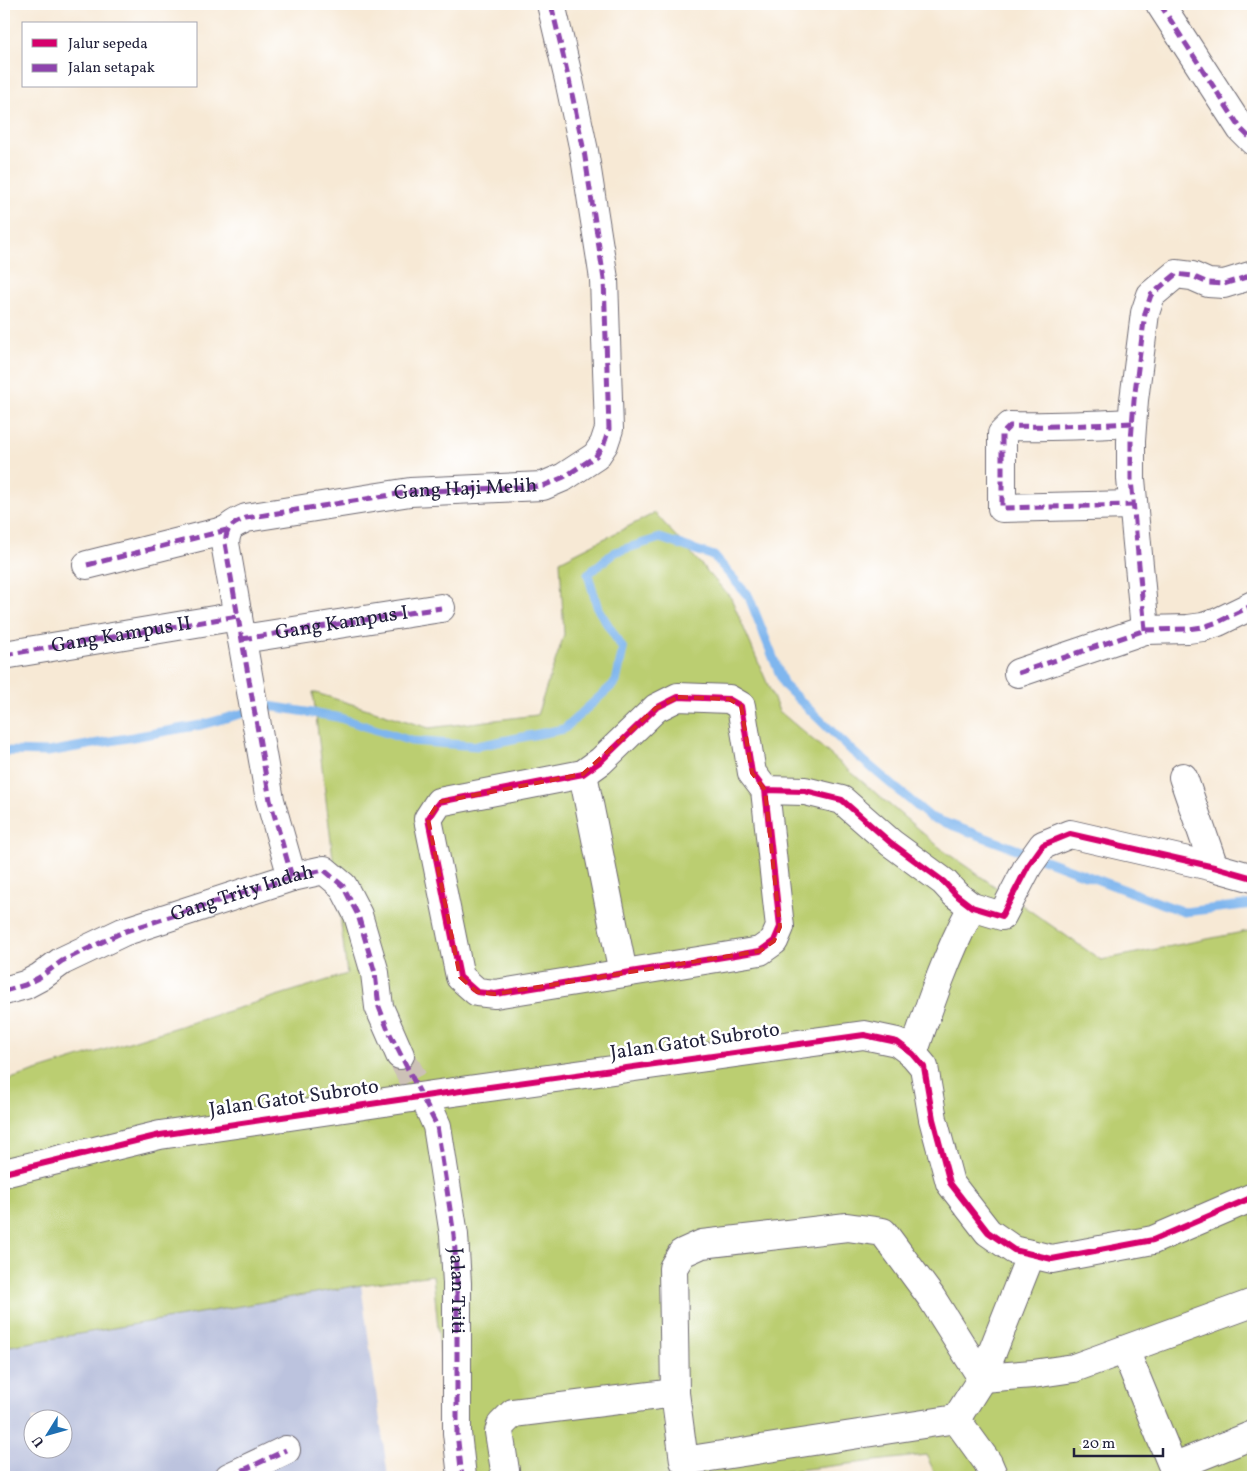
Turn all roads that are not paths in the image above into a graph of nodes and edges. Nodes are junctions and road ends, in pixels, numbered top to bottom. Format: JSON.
{"nodes":[{"id":1,"x":551,"y":4,"type":"edge"},
{"id":2,"x":1160,"y":4,"type":"edge"},
{"id":3,"x":1253,"y":141,"type":"edge"},
{"id":4,"x":1253,"y":275,"type":"edge"},
{"id":5,"x":1132,"y":423,"type":"junction"},
{"id":6,"x":1134,"y":505,"type":"junction"},
{"id":7,"x":227,"y":530,"type":"junction"},
{"id":8,"x":87,"y":565,"type":"dead end"},
{"id":9,"x":1253,"y":605,"type":"edge"},
{"id":10,"x":441,"y":608,"type":"dead end"},
{"id":11,"x":240,"y":627,"type":"junction"},
{"id":12,"x":1145,"y":630,"type":"junction"},
{"id":13,"x":4,"y":654,"type":"edge"},
{"id":14,"x":1018,"y":673,"type":"dead end"},
{"id":15,"x":583,"y":774,"type":"junction"},
{"id":16,"x":1183,"y":777,"type":"dead end"},
{"id":17,"x":765,"y":790,"type":"junction"},
{"id":18,"x":1214,"y":868,"type":"junction"},
{"id":19,"x":292,"y":877,"type":"junction"},
{"id":20,"x":1253,"y":878,"type":"edge"},
{"id":21,"x":972,"y":907,"type":"junction"},
{"id":22,"x":623,"y":973,"type":"junction"},
{"id":23,"x":4,"y":991,"type":"edge"},
{"id":24,"x":913,"y":1054,"type":"junction"},
{"id":25,"x":400,"y":1055,"type":"tunnel mouth"},
{"id":26,"x":429,"y":1108,"type":"tunnel mouth"},
{"id":27,"x":4,"y":1173,"type":"edge"},
{"id":28,"x":1253,"y":1197,"type":"edge"},
{"id":29,"x":1032,"y":1254,"type":"junction"},
{"id":30,"x":1253,"y":1303,"type":"edge"},
{"id":31,"x":1125,"y":1350,"type":"junction"},
{"id":32,"x":982,"y":1378,"type":"junction"},
{"id":33,"x":674,"y":1393,"type":"junction"},
{"id":34,"x":956,"y":1419,"type":"junction"},
{"id":35,"x":1253,"y":1435,"type":"edge"},
{"id":36,"x":286,"y":1450,"type":"dead end"},
{"id":37,"x":685,"y":1469,"type":"edge"},
{"id":38,"x":1175,"y":1472,"type":"edge"},
{"id":39,"x":229,"y":1477,"type":"edge"},
{"id":40,"x":462,"y":1477,"type":"edge"},
{"id":41,"x":506,"y":1477,"type":"edge"},
{"id":42,"x":994,"y":1477,"type":"edge"}],
"edges":[{"from":1,"to":7,"type":"street","name":"Gang Haji Melih"},
{"from":2,"to":3,"type":"street"},
{"from":4,"to":5,"type":"street"},
{"from":5,"to":6,"type":"street"},
{"from":5,"to":6,"type":"street"},
{"from":6,"to":12,"type":"street"},
{"from":7,"to":8,"type":"street"},
{"from":7,"to":11,"type":"street"},
{"from":9,"to":12,"type":"street"},
{"from":10,"to":11,"type":"street","name":"Gang Kampus I"},
{"from":11,"to":13,"type":"street","name":"Gang Kampus II"},
{"from":11,"to":19,"type":"street"},
{"from":12,"to":14,"type":"street"},
{"from":15,"to":17,"type":"street"},
{"from":15,"to":22,"type":"street"},
{"from":15,"to":22,"type":"street"},
{"from":16,"to":18,"type":"street"},
{"from":17,"to":21,"type":"street"},
{"from":17,"to":22,"type":"street"},
{"from":18,"to":20,"type":"street"},
{"from":18,"to":21,"type":"street"},
{"from":19,"to":23,"type":"street","name":"Gang Trity Indah"},
{"from":19,"to":25,"type":"street","name":"Gang Trity Indah"},
{"from":21,"to":24,"type":"street"},
{"from":24,"to":27,"type":"street","name":"Jalan Gatot Subroto"},
{"from":24,"to":29,"type":"street","name":"Jalan Gatot Subroto"},
{"from":26,"to":40,"type":"street","name":"Jalan Triti"},
{"from":28,"to":29,"type":"street","name":"Jalan Gatot Subroto"},
{"from":29,"to":32,"type":"street"},
{"from":30,"to":31,"type":"street"},
{"from":31,"to":32,"type":"street"},
{"from":31,"to":38,"type":"street"},
{"from":32,"to":33,"type":"street"},
{"from":32,"to":34,"type":"street"},
{"from":33,"to":37,"type":"street"},
{"from":33,"to":41,"type":"street"},
{"from":34,"to":37,"type":"street"},
{"from":34,"to":42,"type":"street"},
{"from":35,"to":38,"type":"street"},
{"from":36,"to":39,"type":"street"}]}
